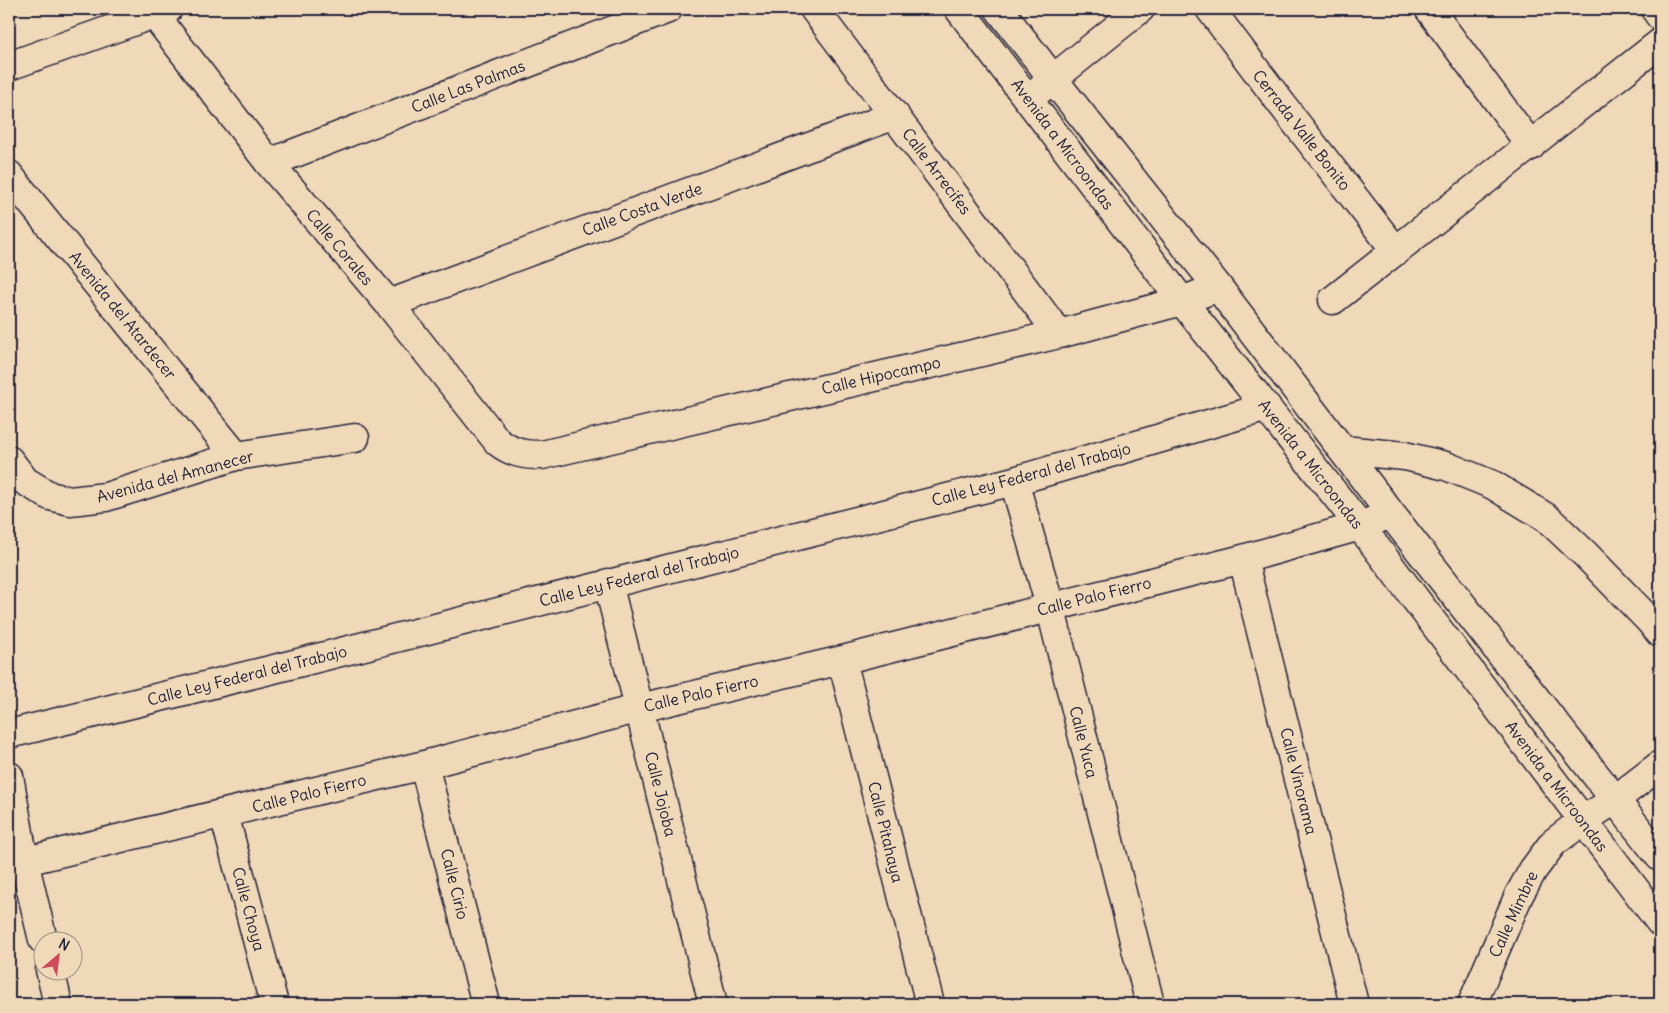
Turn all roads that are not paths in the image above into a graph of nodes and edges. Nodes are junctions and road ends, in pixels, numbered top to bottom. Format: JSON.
{"nodes":[{"id":1,"x":668,"y":9,"type":"edge"},
{"id":2,"x":814,"y":9,"type":"edge"},
{"id":3,"x":959,"y":9,"type":"edge"},
{"id":4,"x":999,"y":9,"type":"edge"},
{"id":5,"x":1140,"y":9,"type":"edge"},
{"id":6,"x":1210,"y":9,"type":"edge"},
{"id":7,"x":1429,"y":9,"type":"edge"},
{"id":8,"x":1655,"y":9,"type":"edge"},
{"id":9,"x":161,"y":11,"type":"edge"},
{"id":10,"x":1660,"y":16,"type":"edge"},
{"id":11,"x":1660,"y":43,"type":"edge"},
{"id":12,"x":9,"y":66,"type":"edge"},
{"id":13,"x":1053,"y":79,"type":"junction"},
{"id":14,"x":1028,"y":99,"type":"junction"},
{"id":15,"x":895,"y":115,"type":"junction"},
{"id":16,"x":1531,"y":146,"type":"junction"},
{"id":17,"x":269,"y":163,"type":"junction"},
{"id":18,"x":9,"y":175,"type":"edge"},
{"id":19,"x":1396,"y":251,"type":"junction"},
{"id":20,"x":1218,"y":287,"type":"junction"},
{"id":21,"x":1333,"y":300,"type":"dead end"},
{"id":22,"x":1182,"y":301,"type":"junction"},
{"id":23,"x":389,"y":304,"type":"junction"},
{"id":24,"x":1059,"y":334,"type":"junction"},
{"id":25,"x":1267,"y":407,"type":"junction"},
{"id":26,"x":355,"y":438,"type":"dead end"},
{"id":27,"x":1343,"y":450,"type":"junction"},
{"id":28,"x":542,"y":455,"type":"joint"},
{"id":29,"x":236,"y":456,"type":"junction"},
{"id":30,"x":9,"y":460,"type":"edge"},
{"id":31,"x":1014,"y":481,"type":"junction"},
{"id":32,"x":1392,"y":514,"type":"junction"},
{"id":33,"x":1360,"y":526,"type":"junction"},
{"id":34,"x":1243,"y":559,"type":"junction"},
{"id":35,"x":608,"y":583,"type":"junction"},
{"id":36,"x":1050,"y":606,"type":"junction"},
{"id":37,"x":1660,"y":633,"type":"edge"},
{"id":38,"x":842,"y":660,"type":"junction"},
{"id":39,"x":640,"y":708,"type":"junction"},
{"id":40,"x":9,"y":734,"type":"edge"},
{"id":41,"x":424,"y":765,"type":"junction"},
{"id":42,"x":1660,"y":765,"type":"edge"},
{"id":43,"x":9,"y":776,"type":"edge"},
{"id":44,"x":1616,"y":799,"type":"junction"},
{"id":45,"x":224,"y":814,"type":"junction"},
{"id":46,"x":1582,"y":820,"type":"junction"},
{"id":47,"x":1660,"y":857,"type":"edge"},
{"id":48,"x":17,"y":863,"type":"edge"},
{"id":49,"x":1660,"y":922,"type":"edge"},
{"id":50,"x":40,"y":930,"type":"edge"},
{"id":51,"x":52,"y":980,"type":"edge"},
{"id":52,"x":58,"y":1004,"type":"edge"},
{"id":53,"x":274,"y":1004,"type":"edge"},
{"id":54,"x":486,"y":1004,"type":"edge"},
{"id":55,"x":713,"y":1004,"type":"edge"},
{"id":56,"x":930,"y":1004,"type":"edge"},
{"id":57,"x":1150,"y":1004,"type":"edge"},
{"id":58,"x":1354,"y":1004,"type":"edge"},
{"id":59,"x":1472,"y":1004,"type":"edge"}],
"edges":[{"from":1,"to":17,"type":"street","name":"Calle Las Palmas"},
{"from":2,"to":15,"type":"street","name":"Calle Arrecifes"},
{"from":3,"to":14,"type":"street","name":"Avenida a Microondas"},
{"from":4,"to":13,"type":"street","name":"Avenida a Microondas"},
{"from":5,"to":13,"type":"street"},
{"from":6,"to":19,"type":"street","name":"Cerrada Valle Bonito"},
{"from":7,"to":16,"type":"street"},
{"from":8,"to":10,"type":"street"},
{"from":9,"to":12,"type":"street"},
{"from":9,"to":17,"type":"street","name":"Calle Corales"},
{"from":11,"to":16,"type":"street"},
{"from":13,"to":14,"type":"street"},
{"from":13,"to":20,"type":"street","name":"Avenida a Microondas"},
{"from":14,"to":22,"type":"street","name":"Avenida a Microondas"},
{"from":15,"to":23,"type":"street","name":"Calle Costa Verde"},
{"from":15,"to":24,"type":"street","name":"Calle Arrecifes"},
{"from":16,"to":19,"type":"street"},
{"from":17,"to":23,"type":"street","name":"Calle Corales"},
{"from":18,"to":29,"type":"street","name":"Avenida del Atardecer"},
{"from":19,"to":21,"type":"street"},
{"from":20,"to":22,"type":"street","name":"Calle Hipocampo"},
{"from":20,"to":27,"type":"street","name":"Avenida a Microondas"},
{"from":22,"to":24,"type":"street","name":"Calle Hipocampo"},
{"from":22,"to":25,"type":"street","name":"Avenida a Microondas"},
{"from":23,"to":28,"type":"street","name":"Calle Corales"},
{"from":24,"to":28,"type":"street","name":"Calle Hipocampo"},
{"from":25,"to":31,"type":"street","name":"Calle Ley Federal del Trabajo"},
{"from":25,"to":33,"type":"street","name":"Avenida a Microondas"},
{"from":26,"to":29,"type":"street","name":"Avenida del Amanecer"},
{"from":27,"to":32,"type":"street","name":"Avenida a Microondas"},
{"from":27,"to":37,"type":"street"},
{"from":29,"to":30,"type":"street","name":"Avenida del Amanecer"},
{"from":31,"to":35,"type":"street","name":"Calle Ley Federal del Trabajo"},
{"from":31,"to":36,"type":"street","name":"Calle Yuca"},
{"from":32,"to":33,"type":"street","name":"Calle Palo Fierro"},
{"from":32,"to":44,"type":"street","name":"Avenida a Microondas"},
{"from":33,"to":34,"type":"street","name":"Calle Palo Fierro"},
{"from":33,"to":46,"type":"street","name":"Avenida a Microondas"},
{"from":34,"to":36,"type":"street","name":"Calle Palo Fierro"},
{"from":34,"to":58,"type":"street","name":"Calle Vinorama"},
{"from":35,"to":39,"type":"street","name":"Calle Jojoba"},
{"from":35,"to":40,"type":"street","name":"Calle Ley Federal del Trabajo"},
{"from":36,"to":38,"type":"street","name":"Calle Palo Fierro"},
{"from":36,"to":57,"type":"street","name":"Calle Yuca"},
{"from":38,"to":39,"type":"street","name":"Calle Palo Fierro"},
{"from":38,"to":56,"type":"street","name":"Calle Pitahaya"},
{"from":39,"to":41,"type":"street","name":"Calle Palo Fierro"},
{"from":39,"to":55,"type":"street","name":"Calle Jojoba"},
{"from":41,"to":45,"type":"street","name":"Calle Palo Fierro"},
{"from":41,"to":54,"type":"street","name":"Calle Cirio"},
{"from":42,"to":44,"type":"street","name":"Calle Mimbre"},
{"from":43,"to":48,"type":"street"},
{"from":44,"to":46,"type":"street","name":"Calle Mimbre"},
{"from":44,"to":47,"type":"street","name":"Avenida a Microondas"},
{"from":45,"to":48,"type":"street","name":"Calle Palo Fierro"},
{"from":45,"to":53,"type":"street","name":"Calle Choya"},
{"from":46,"to":49,"type":"street","name":"Avenida a Microondas"},
{"from":46,"to":59,"type":"street","name":"Calle Mimbre"},
{"from":48,"to":50,"type":"street"},
{"from":51,"to":52,"type":"street"}]}
